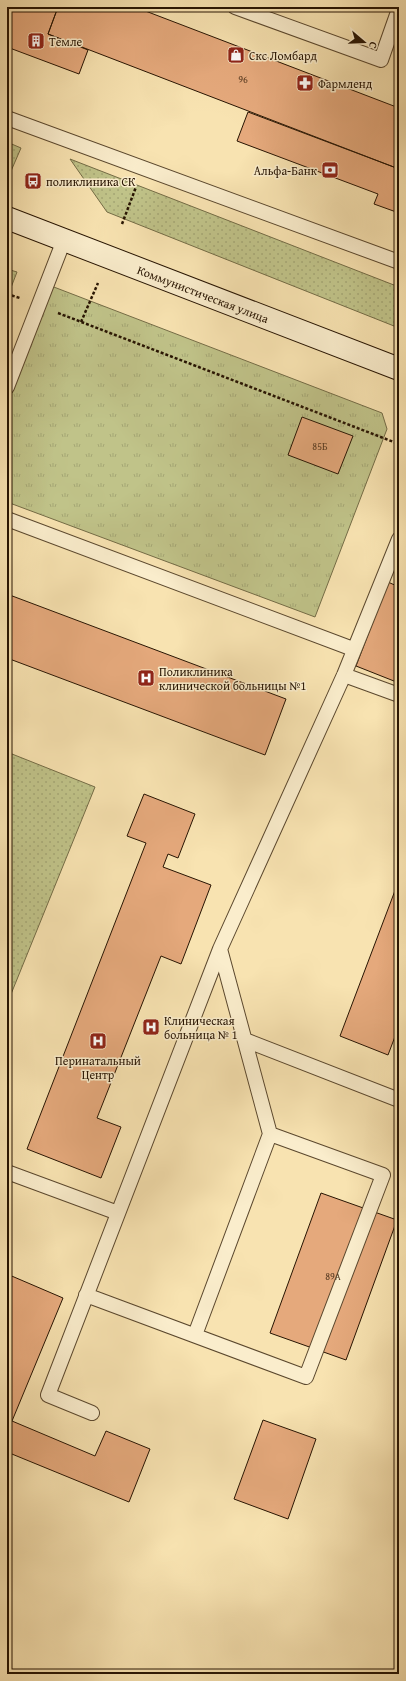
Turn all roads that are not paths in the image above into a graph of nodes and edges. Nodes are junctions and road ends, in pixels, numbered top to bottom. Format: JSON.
{"nodes":[{"id":1,"x":235,"y":7,"type":"edge"},
{"id":2,"x":399,"y":9,"type":"edge"},
{"id":3,"x":7,"y":118,"type":"edge"},
{"id":4,"x":7,"y":218,"type":"edge"},
{"id":5,"x":64,"y":240,"type":"junction"},
{"id":6,"x":399,"y":262,"type":"edge"},
{"id":7,"x":399,"y":369,"type":"edge"},
{"id":8,"x":7,"y":387,"type":"edge"},
{"id":9,"x":7,"y":519,"type":"edge"},
{"id":10,"x":399,"y":539,"type":"edge"},
{"id":11,"x":393,"y":571,"type":"edge"},
{"id":12,"x":353,"y":650,"type":"junction"},
{"id":13,"x":344,"y":675,"type":"junction"},
{"id":14,"x":399,"y":695,"type":"edge"},
{"id":15,"x":220,"y":949,"type":"junction"},
{"id":16,"x":245,"y":1040,"type":"junction"},
{"id":17,"x":399,"y":1100,"type":"edge"},
{"id":18,"x":270,"y":1134,"type":"junction"},
{"id":19,"x":7,"y":1172,"type":"edge"},
{"id":20,"x":118,"y":1213,"type":"junction"},
{"id":21,"x":86,"y":1295,"type":"junction"},
{"id":22,"x":195,"y":1336,"type":"junction"},
{"id":23,"x":92,"y":1413,"type":"dead end"}],
"edges":[{"from":1,"to":2,"type":"lane"},
{"from":3,"to":6,"type":"lane"},
{"from":4,"to":5,"type":"main road","name":"Коммунистическая улица"},
{"from":5,"to":7,"type":"main road","name":"Коммунистическая улица"},
{"from":5,"to":8,"type":"lane"},
{"from":9,"to":12,"type":"lane"},
{"from":10,"to":11,"type":"lane"},
{"from":11,"to":12,"type":"lane"},
{"from":12,"to":13,"type":"lane"},
{"from":13,"to":14,"type":"lane"},
{"from":13,"to":15,"type":"lane"},
{"from":15,"to":16,"type":"lane"},
{"from":15,"to":20,"type":"lane"},
{"from":16,"to":17,"type":"lane"},
{"from":16,"to":18,"type":"lane"},
{"from":18,"to":22,"type":"lane"},
{"from":18,"to":22,"type":"lane"},
{"from":19,"to":20,"type":"lane"},
{"from":20,"to":21,"type":"lane"},
{"from":21,"to":22,"type":"lane"},
{"from":21,"to":23,"type":"lane"}]}
